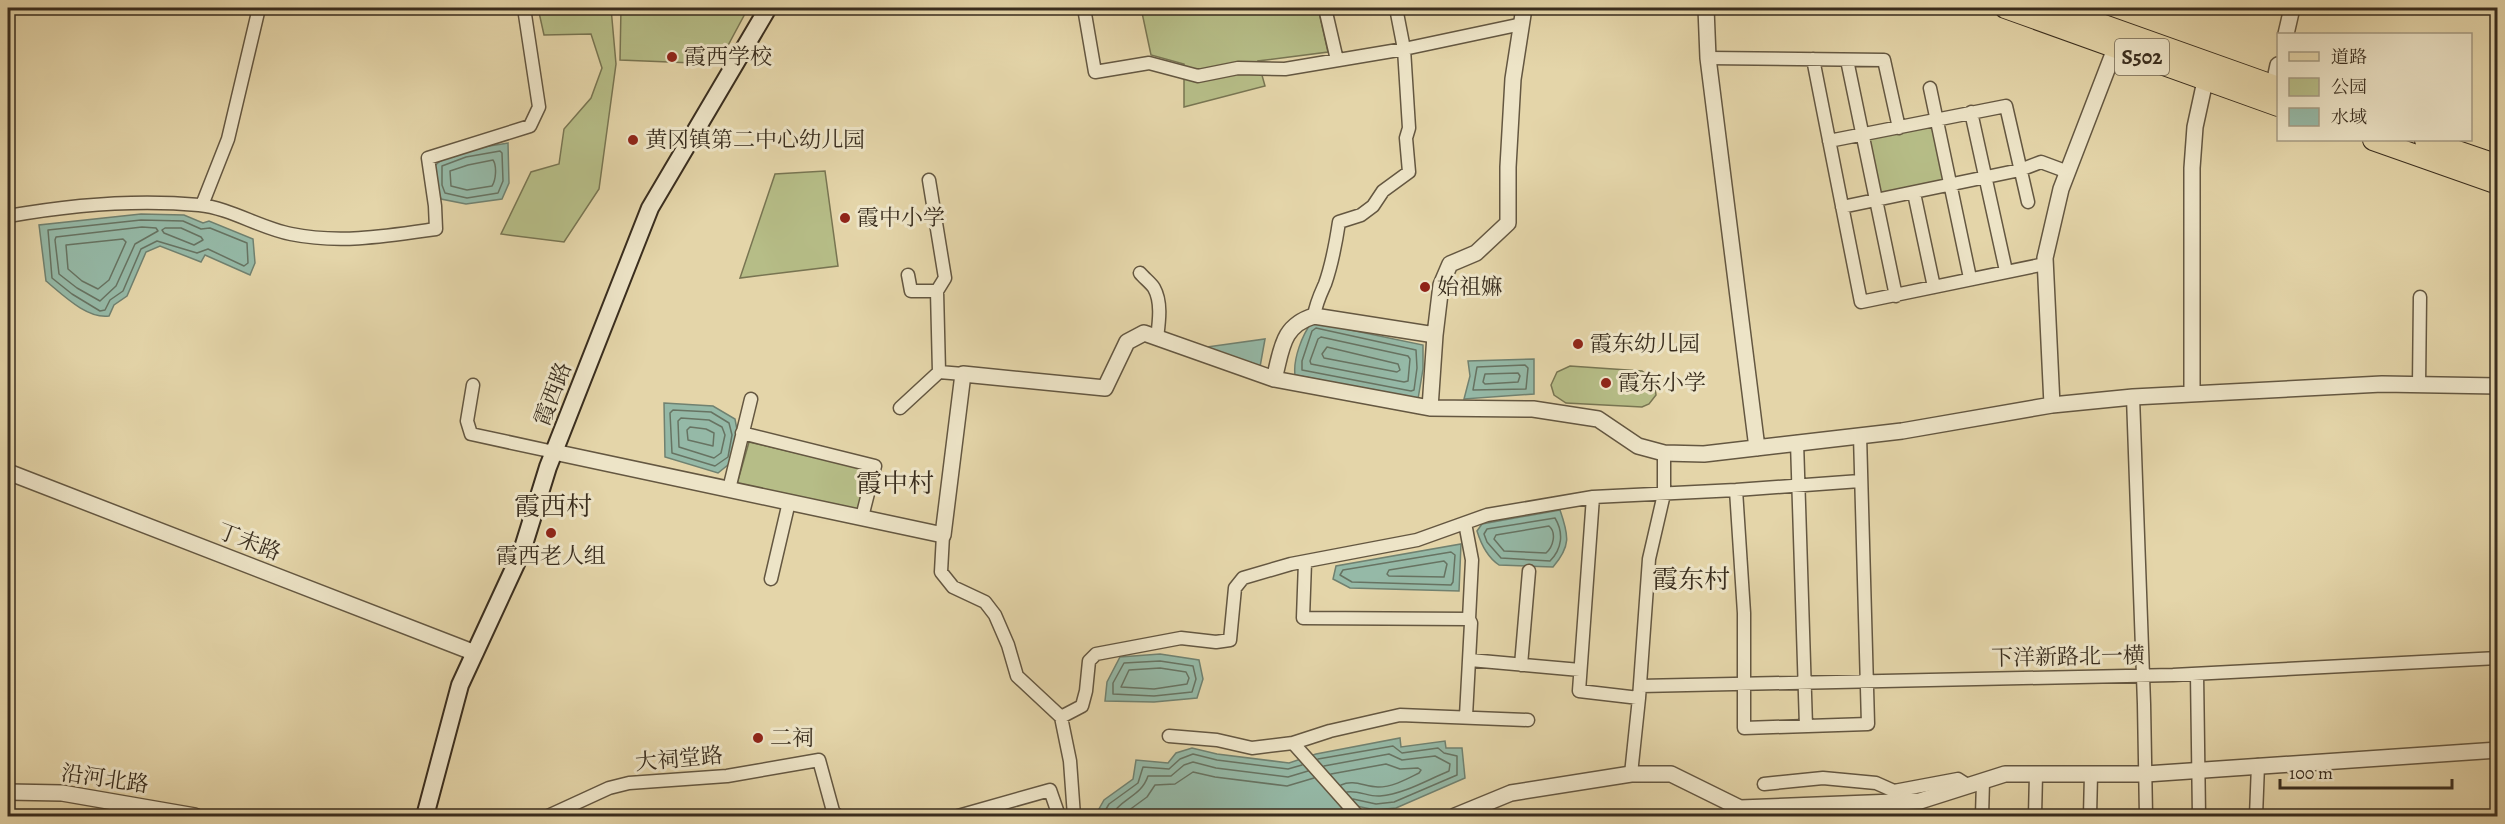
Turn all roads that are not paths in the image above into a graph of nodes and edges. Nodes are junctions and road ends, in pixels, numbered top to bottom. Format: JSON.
{"nodes":[{"id":1,"x":259,"y":8,"type":"edge"},
{"id":2,"x":524,"y":8,"type":"edge"},
{"id":3,"x":768,"y":8,"type":"edge"},
{"id":4,"x":1084,"y":8,"type":"edge"},
{"id":5,"x":1325,"y":8,"type":"edge"},
{"id":6,"x":1396,"y":8,"type":"edge"},
{"id":7,"x":1524,"y":8,"type":"edge"},
{"id":8,"x":1706,"y":8,"type":"edge"},
{"id":9,"x":2006,"y":8,"type":"edge"},
{"id":10,"x":2056,"y":8,"type":"edge"},
{"id":11,"x":2292,"y":8,"type":"edge"},
{"id":12,"x":1522,"y":24,"type":"junction"},
{"id":13,"x":2286,"y":33,"type":"edge"},
{"id":14,"x":1404,"y":49,"type":"junction"},
{"id":15,"x":2113,"y":54,"type":"dead end"},
{"id":16,"x":1708,"y":58,"type":"junction"},
{"id":17,"x":1813,"y":59,"type":"junction"},
{"id":18,"x":1337,"y":60,"type":"junction"},
{"id":19,"x":1847,"y":60,"type":"junction"},
{"id":20,"x":2277,"y":77,"type":"edge"},
{"id":21,"x":2205,"y":81,"type":"dead end"},
{"id":22,"x":1930,"y":88,"type":"dead end"},
{"id":23,"x":2277,"y":106,"type":"edge"},
{"id":24,"x":1971,"y":112,"type":"junction"},
{"id":25,"x":1937,"y":120,"type":"junction"},
{"id":26,"x":1899,"y":128,"type":"junction"},
{"id":27,"x":1862,"y":135,"type":"junction"},
{"id":28,"x":1828,"y":141,"type":"junction"},
{"id":29,"x":2376,"y":141,"type":"edge"},
{"id":30,"x":2428,"y":141,"type":"edge"},
{"id":31,"x":2498,"y":165,"type":"edge"},
{"id":32,"x":2020,"y":170,"type":"junction"},
{"id":33,"x":2068,"y":172,"type":"junction"},
{"id":34,"x":1985,"y":178,"type":"junction"},
{"id":35,"x":929,"y":180,"type":"dead end"},
{"id":36,"x":2498,"y":184,"type":"edge"},
{"id":37,"x":1951,"y":185,"type":"junction"},
{"id":38,"x":1914,"y":193,"type":"junction"},
{"id":39,"x":1876,"y":201,"type":"junction"},
{"id":40,"x":2028,"y":201,"type":"dead end"},
{"id":41,"x":202,"y":205,"type":"junction"},
{"id":42,"x":1842,"y":207,"type":"junction"},
{"id":43,"x":8,"y":216,"type":"edge"},
{"id":44,"x":2045,"y":264,"type":"junction"},
{"id":45,"x":2006,"y":272,"type":"junction"},
{"id":46,"x":1140,"y":273,"type":"dead end"},
{"id":47,"x":908,"y":275,"type":"dead end"},
{"id":48,"x":1970,"y":278,"type":"junction"},
{"id":49,"x":1934,"y":287,"type":"junction"},
{"id":50,"x":937,"y":291,"type":"junction"},
{"id":51,"x":1896,"y":296,"type":"junction"},
{"id":52,"x":2420,"y":297,"type":"dead end"},
{"id":53,"x":1314,"y":316,"type":"junction"},
{"id":54,"x":1435,"y":335,"type":"junction"},
{"id":55,"x":1157,"y":338,"type":"junction"},
{"id":56,"x":939,"y":372,"type":"junction"},
{"id":57,"x":963,"y":374,"type":"junction"},
{"id":58,"x":1274,"y":379,"type":"junction"},
{"id":59,"x":473,"y":385,"type":"dead end"},
{"id":60,"x":2419,"y":385,"type":"junction"},
{"id":61,"x":2498,"y":386,"type":"edge"},
{"id":62,"x":2192,"y":392,"type":"junction"},
{"id":63,"x":2133,"y":397,"type":"junction"},
{"id":64,"x":751,"y":399,"type":"dead end"},
{"id":65,"x":2052,"y":405,"type":"junction"},
{"id":66,"x":900,"y":408,"type":"dead end"},
{"id":67,"x":1430,"y":408,"type":"junction"},
{"id":68,"x":742,"y":433,"type":"junction"},
{"id":69,"x":1860,"y":435,"type":"junction"},
{"id":70,"x":1797,"y":442,"type":"junction"},
{"id":71,"x":1756,"y":448,"type":"junction"},
{"id":72,"x":554,"y":452,"type":"junction"},
{"id":73,"x":1665,"y":453,"type":"junction"},
{"id":74,"x":8,"y":472,"type":"edge"},
{"id":75,"x":1860,"y":481,"type":"junction"},
{"id":76,"x":1799,"y":486,"type":"junction"},
{"id":77,"x":729,"y":489,"type":"junction"},
{"id":78,"x":1736,"y":490,"type":"junction"},
{"id":79,"x":1664,"y":494,"type":"junction"},
{"id":80,"x":1593,"y":497,"type":"junction"},
{"id":81,"x":789,"y":502,"type":"junction"},
{"id":82,"x":862,"y":517,"type":"junction"},
{"id":83,"x":1465,"y":523,"type":"junction"},
{"id":84,"x":943,"y":535,"type":"junction"},
{"id":85,"x":1305,"y":562,"type":"junction"},
{"id":86,"x":1529,"y":571,"type":"dead end"},
{"id":87,"x":771,"y":579,"type":"dead end"},
{"id":88,"x":1469,"y":619,"type":"junction"},
{"id":89,"x":475,"y":653,"type":"junction"},
{"id":90,"x":2498,"y":658,"type":"edge"},
{"id":91,"x":1470,"y":660,"type":"junction"},
{"id":92,"x":1521,"y":665,"type":"junction"},
{"id":93,"x":1580,"y":670,"type":"junction"},
{"id":94,"x":2197,"y":674,"type":"junction"},
{"id":95,"x":2143,"y":676,"type":"junction"},
{"id":96,"x":1866,"y":682,"type":"junction"},
{"id":97,"x":1744,"y":684,"type":"junction"},
{"id":98,"x":1805,"y":684,"type":"junction"},
{"id":99,"x":1640,"y":692,"type":"junction"},
{"id":100,"x":1466,"y":716,"type":"junction"},
{"id":101,"x":1061,"y":717,"type":"junction"},
{"id":102,"x":1528,"y":720,"type":"dead end"},
{"id":103,"x":1806,"y":726,"type":"junction"},
{"id":104,"x":1169,"y":736,"type":"dead end"},
{"id":105,"x":1293,"y":743,"type":"junction"},
{"id":106,"x":2498,"y":750,"type":"edge"},
{"id":107,"x":2258,"y":765,"type":"junction"},
{"id":108,"x":2200,"y":770,"type":"junction"},
{"id":109,"x":1631,"y":774,"type":"junction"},
{"id":110,"x":2036,"y":774,"type":"junction"},
{"id":111,"x":2091,"y":774,"type":"junction"},
{"id":112,"x":2146,"y":774,"type":"junction"},
{"id":113,"x":1976,"y":783,"type":"junction"},
{"id":114,"x":1764,"y":784,"type":"dead end"},
{"id":115,"x":8,"y":792,"type":"edge"},
{"id":116,"x":195,"y":816,"type":"edge"},
{"id":117,"x":425,"y":816,"type":"edge"},
{"id":118,"x":548,"y":816,"type":"edge"},
{"id":119,"x":838,"y":816,"type":"edge"},
{"id":120,"x":958,"y":816,"type":"edge"},
{"id":121,"x":1059,"y":816,"type":"edge"},
{"id":122,"x":1072,"y":816,"type":"edge"},
{"id":123,"x":1358,"y":816,"type":"edge"},
{"id":124,"x":1455,"y":816,"type":"edge"},
{"id":125,"x":1982,"y":816,"type":"edge"},
{"id":126,"x":2034,"y":816,"type":"edge"},
{"id":127,"x":2090,"y":816,"type":"edge"},
{"id":128,"x":2146,"y":816,"type":"edge"},
{"id":129,"x":2199,"y":816,"type":"edge"},
{"id":130,"x":2256,"y":816,"type":"edge"}],
"edges":[{"from":1,"to":41,"type":"street"},
{"from":2,"to":41,"type":"street"},
{"from":3,"to":72,"type":"main road","name":"霞西路"},
{"from":4,"to":18,"type":"street"},
{"from":5,"to":18,"type":"street"},
{"from":6,"to":14,"type":"street"},
{"from":7,"to":12,"type":"street"},
{"from":8,"to":16,"type":"street"},
{"from":9,"to":23,"type":"main road","number":"S502"},
{"from":10,"to":20,"type":"main road","number":"S502"},
{"from":11,"to":13,"type":"street"},
{"from":12,"to":14,"type":"street"},
{"from":12,"to":54,"type":"street"},
{"from":14,"to":18,"type":"street"},
{"from":14,"to":53,"type":"street"},
{"from":15,"to":33,"type":"street"},
{"from":16,"to":17,"type":"street"},
{"from":16,"to":71,"type":"street"},
{"from":17,"to":19,"type":"street"},
{"from":17,"to":28,"type":"street"},
{"from":19,"to":26,"type":"street"},
{"from":19,"to":27,"type":"street"},
{"from":21,"to":62,"type":"street"},
{"from":22,"to":25,"type":"street"},
{"from":24,"to":25,"type":"street"},
{"from":24,"to":32,"type":"street"},
{"from":24,"to":34,"type":"street"},
{"from":25,"to":26,"type":"street"},
{"from":25,"to":37,"type":"street"},
{"from":26,"to":27,"type":"street"},
{"from":27,"to":28,"type":"street"},
{"from":27,"to":39,"type":"street"},
{"from":28,"to":42,"type":"street"},
{"from":29,"to":36,"type":"main road"},
{"from":30,"to":31,"type":"main road"},
{"from":32,"to":33,"type":"street"},
{"from":32,"to":34,"type":"street"},
{"from":32,"to":40,"type":"street"},
{"from":33,"to":44,"type":"street"},
{"from":34,"to":37,"type":"street"},
{"from":34,"to":45,"type":"street"},
{"from":35,"to":50,"type":"street"},
{"from":37,"to":38,"type":"street"},
{"from":37,"to":48,"type":"street"},
{"from":38,"to":39,"type":"street"},
{"from":38,"to":49,"type":"street"},
{"from":39,"to":42,"type":"street"},
{"from":39,"to":51,"type":"street"},
{"from":41,"to":43,"type":"street"},
{"from":42,"to":51,"type":"street"},
{"from":44,"to":45,"type":"street"},
{"from":44,"to":65,"type":"street"},
{"from":45,"to":48,"type":"street"},
{"from":46,"to":55,"type":"street"},
{"from":47,"to":50,"type":"street"},
{"from":48,"to":49,"type":"street"},
{"from":49,"to":51,"type":"street"},
{"from":50,"to":56,"type":"street"},
{"from":52,"to":60,"type":"street"},
{"from":53,"to":54,"type":"street"},
{"from":53,"to":58,"type":"street"},
{"from":54,"to":67,"type":"street"},
{"from":55,"to":57,"type":"street"},
{"from":55,"to":58,"type":"street"},
{"from":56,"to":57,"type":"street"},
{"from":56,"to":66,"type":"street"},
{"from":57,"to":84,"type":"street"},
{"from":58,"to":67,"type":"street"},
{"from":59,"to":72,"type":"street"},
{"from":60,"to":61,"type":"street"},
{"from":60,"to":62,"type":"street"},
{"from":62,"to":63,"type":"street"},
{"from":63,"to":65,"type":"street"},
{"from":63,"to":95,"type":"street"},
{"from":64,"to":68,"type":"street"},
{"from":65,"to":69,"type":"street"},
{"from":67,"to":73,"type":"street"},
{"from":68,"to":77,"type":"street"},
{"from":68,"to":82,"type":"street"},
{"from":69,"to":70,"type":"street"},
{"from":69,"to":75,"type":"street"},
{"from":70,"to":71,"type":"street"},
{"from":70,"to":76,"type":"street"},
{"from":71,"to":73,"type":"street"},
{"from":72,"to":77,"type":"street"},
{"from":72,"to":89,"type":"main road","name":"霞西路"},
{"from":73,"to":79,"type":"street"},
{"from":74,"to":89,"type":"street","name":"丁未路"},
{"from":75,"to":76,"type":"street"},
{"from":75,"to":96,"type":"street"},
{"from":76,"to":78,"type":"street"},
{"from":76,"to":98,"type":"street"},
{"from":77,"to":81,"type":"street"},
{"from":78,"to":79,"type":"street"},
{"from":78,"to":97,"type":"street"},
{"from":79,"to":80,"type":"street"},
{"from":79,"to":99,"type":"street"},
{"from":80,"to":83,"type":"street"},
{"from":80,"to":93,"type":"street"},
{"from":81,"to":82,"type":"street"},
{"from":81,"to":87,"type":"street"},
{"from":82,"to":84,"type":"street"},
{"from":83,"to":85,"type":"street"},
{"from":83,"to":88,"type":"street"},
{"from":84,"to":101,"type":"street"},
{"from":85,"to":88,"type":"street"},
{"from":85,"to":101,"type":"street"},
{"from":86,"to":92,"type":"street"},
{"from":88,"to":91,"type":"street"},
{"from":89,"to":117,"type":"main road","name":"霞西路"},
{"from":90,"to":94,"type":"street","name":"下洋新路北一横"},
{"from":91,"to":92,"type":"street"},
{"from":91,"to":100,"type":"street"},
{"from":92,"to":93,"type":"street"},
{"from":93,"to":99,"type":"street","name":"下洋新路北一横"},
{"from":94,"to":95,"type":"street","name":"下洋新路北一横"},
{"from":94,"to":108,"type":"street"},
{"from":95,"to":96,"type":"street","name":"下洋新路北一横"},
{"from":95,"to":112,"type":"street"},
{"from":96,"to":98,"type":"street","name":"下洋新路北一横"},
{"from":96,"to":103,"type":"street"},
{"from":97,"to":98,"type":"street","name":"下洋新路北一横"},
{"from":97,"to":99,"type":"street","name":"下洋新路北一横"},
{"from":97,"to":103,"type":"street"},
{"from":98,"to":103,"type":"street"},
{"from":99,"to":109,"type":"street"},
{"from":100,"to":102,"type":"street"},
{"from":100,"to":105,"type":"street"},
{"from":101,"to":122,"type":"street"},
{"from":104,"to":105,"type":"street"},
{"from":105,"to":123,"type":"street"},
{"from":106,"to":107,"type":"street"},
{"from":107,"to":108,"type":"street"},
{"from":107,"to":130,"type":"street"},
{"from":108,"to":112,"type":"street"},
{"from":108,"to":129,"type":"street"},
{"from":109,"to":113,"type":"street"},
{"from":109,"to":124,"type":"street"},
{"from":110,"to":111,"type":"street"},
{"from":110,"to":113,"type":"street"},
{"from":110,"to":126,"type":"street"},
{"from":111,"to":112,"type":"street"},
{"from":111,"to":127,"type":"street"},
{"from":112,"to":128,"type":"street"},
{"from":113,"to":114,"type":"street"},
{"from":113,"to":125,"type":"street"},
{"from":115,"to":116,"type":"street","name":"沿河北路"},
{"from":118,"to":119,"type":"street","name":"大祠堂路"},
{"from":120,"to":121,"type":"street"}]}
